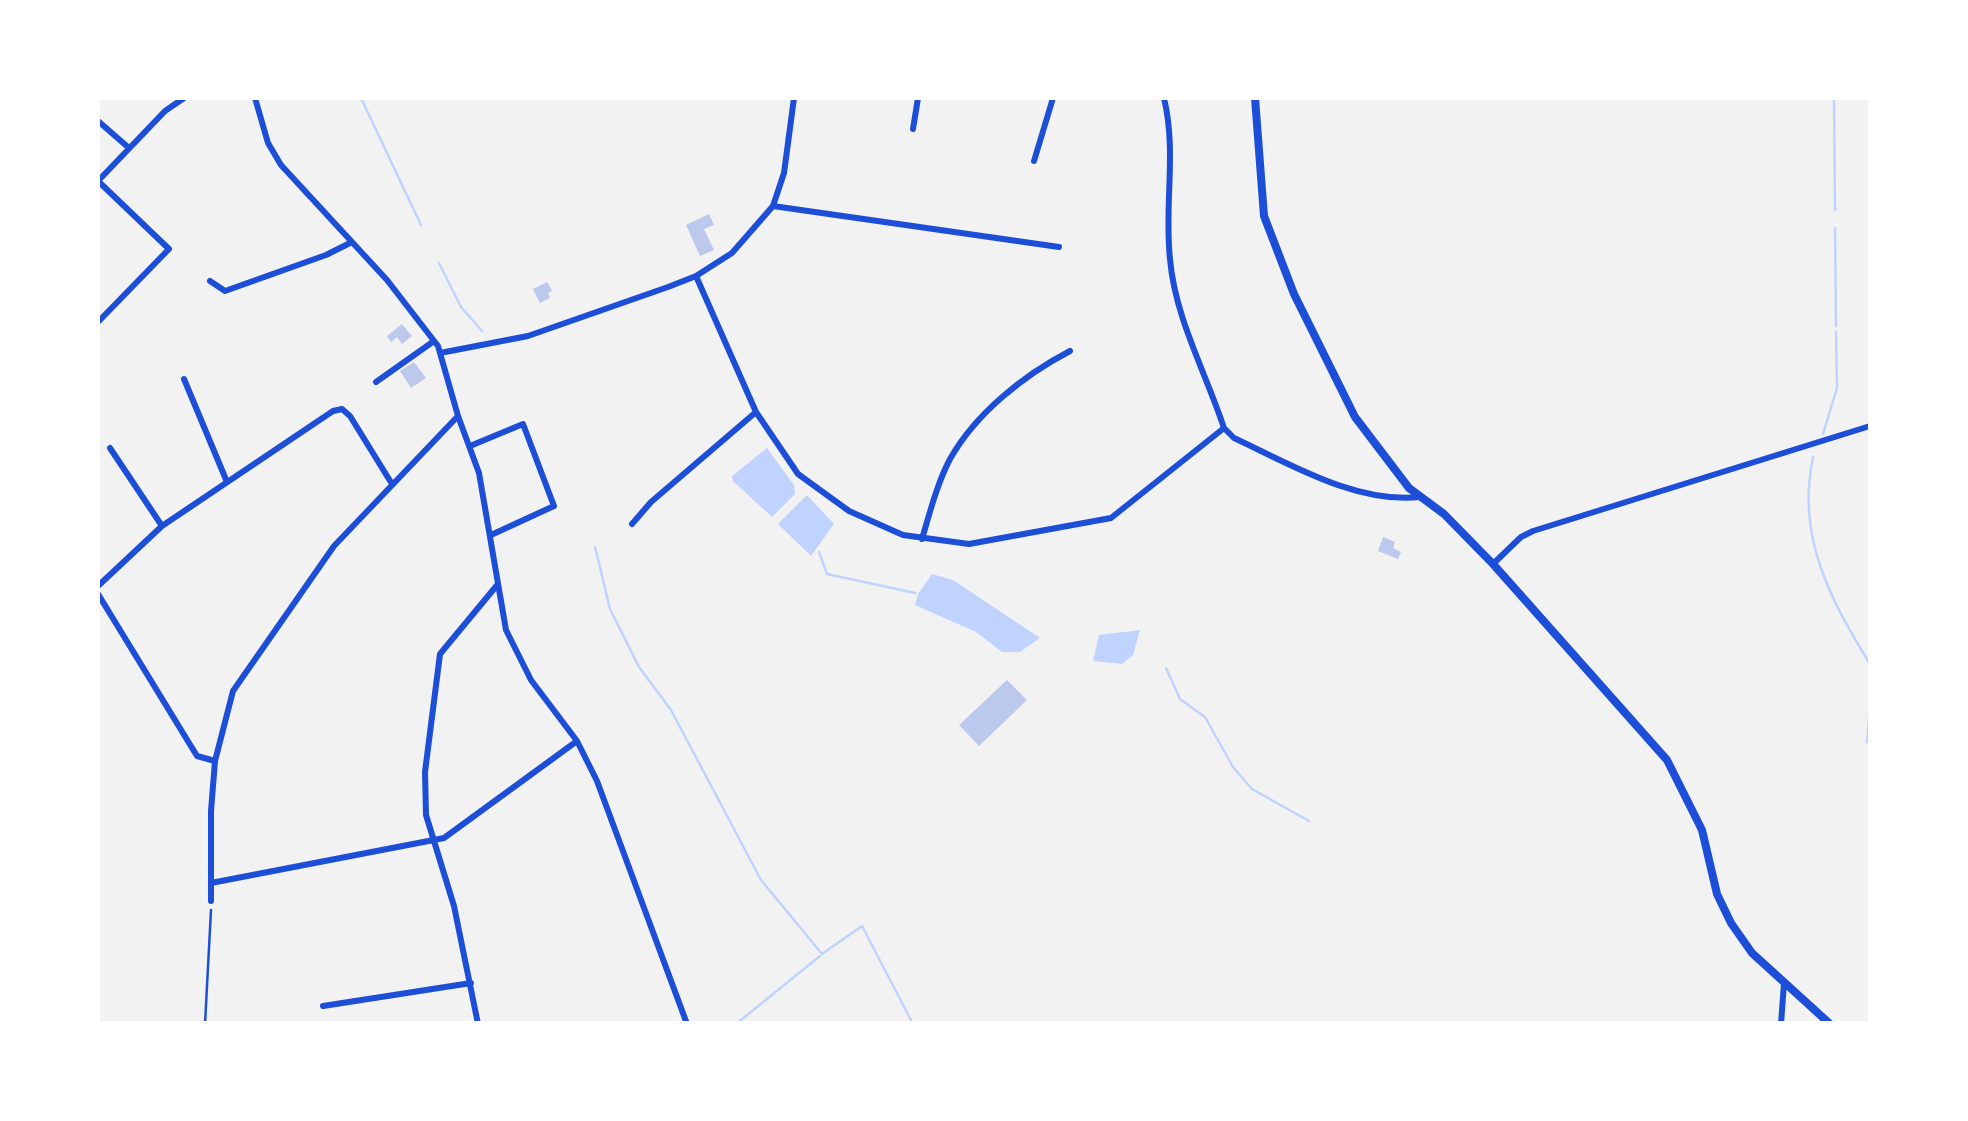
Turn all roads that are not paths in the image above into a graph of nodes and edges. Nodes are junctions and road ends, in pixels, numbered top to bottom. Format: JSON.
{"nodes":[{"id":1,"x":181,"y":98,"type":"edge"},
{"id":2,"x":255,"y":98,"type":"edge"},
{"id":3,"x":794,"y":98,"type":"edge"},
{"id":4,"x":918,"y":98,"type":"edge"},
{"id":5,"x":1053,"y":98,"type":"edge"},
{"id":6,"x":1164,"y":98,"type":"edge"},
{"id":7,"x":1255,"y":98,"type":"edge"},
{"id":8,"x":98,"y":121,"type":"edge"},
{"id":9,"x":913,"y":129,"type":"dead end"},
{"id":10,"x":129,"y":148,"type":"junction"},
{"id":11,"x":1034,"y":162,"type":"dead end"},
{"id":12,"x":98,"y":181,"type":"edge"},
{"id":13,"x":773,"y":206,"type":"junction"},
{"id":14,"x":352,"y":242,"type":"junction"},
{"id":15,"x":1059,"y":247,"type":"dead end"},
{"id":16,"x":696,"y":276,"type":"junction"},
{"id":17,"x":210,"y":281,"type":"dead end"},
{"id":18,"x":98,"y":322,"type":"edge"},
{"id":19,"x":434,"y":341,"type":"junction"},
{"id":20,"x":1070,"y":351,"type":"dead end"},
{"id":21,"x":440,"y":353,"type":"junction"},
{"id":22,"x":184,"y":378,"type":"dead end"},
{"id":23,"x":376,"y":382,"type":"dead end"},
{"id":24,"x":756,"y":412,"type":"junction"},
{"id":25,"x":458,"y":416,"type":"junction"},
{"id":26,"x":1870,"y":426,"type":"edge"},
{"id":27,"x":1224,"y":428,"type":"junction"},
{"id":28,"x":470,"y":446,"type":"junction"},
{"id":29,"x":110,"y":448,"type":"dead end"},
{"id":30,"x":227,"y":482,"type":"junction"},
{"id":31,"x":392,"y":484,"type":"junction"},
{"id":32,"x":1420,"y":498,"type":"junction"},
{"id":33,"x":632,"y":524,"type":"dead end"},
{"id":34,"x":162,"y":526,"type":"junction"},
{"id":35,"x":491,"y":534,"type":"junction"},
{"id":36,"x":922,"y":540,"type":"junction"},
{"id":37,"x":1494,"y":564,"type":"junction"},
{"id":38,"x":498,"y":584,"type":"junction"},
{"id":39,"x":98,"y":590,"type":"edge"},
{"id":40,"x":577,"y":741,"type":"junction"},
{"id":41,"x":215,"y":761,"type":"junction"},
{"id":42,"x":434,"y":840,"type":"junction"},
{"id":43,"x":210,"y":883,"type":"junction"},
{"id":44,"x":211,"y":901,"type":"road end"},
{"id":45,"x":1784,"y":982,"type":"junction"},
{"id":46,"x":470,"y":983,"type":"junction"},
{"id":47,"x":322,"y":1006,"type":"dead end"},
{"id":48,"x":478,"y":1024,"type":"edge"},
{"id":49,"x":686,"y":1024,"type":"edge"},
{"id":50,"x":1781,"y":1024,"type":"edge"},
{"id":51,"x":1830,"y":1024,"type":"edge"}],
"edges":[{"from":1,"to":10,"type":"street"},
{"from":2,"to":14,"type":"street"},
{"from":3,"to":13,"type":"street"},
{"from":4,"to":9,"type":"street"},
{"from":5,"to":11,"type":"street"},
{"from":6,"to":27,"type":"street"},
{"from":7,"to":32,"type":"street"},
{"from":8,"to":10,"type":"street"},
{"from":10,"to":12,"type":"street"},
{"from":12,"to":18,"type":"street"},
{"from":13,"to":15,"type":"street"},
{"from":13,"to":16,"type":"street"},
{"from":14,"to":17,"type":"street"},
{"from":14,"to":19,"type":"street"},
{"from":16,"to":21,"type":"street"},
{"from":16,"to":24,"type":"street"},
{"from":19,"to":21,"type":"street"},
{"from":19,"to":23,"type":"street"},
{"from":20,"to":36,"type":"street"},
{"from":21,"to":25,"type":"street"},
{"from":22,"to":30,"type":"street"},
{"from":24,"to":33,"type":"street"},
{"from":24,"to":36,"type":"street"},
{"from":25,"to":28,"type":"street"},
{"from":25,"to":31,"type":"street"},
{"from":26,"to":37,"type":"street"},
{"from":27,"to":32,"type":"street"},
{"from":27,"to":36,"type":"street"},
{"from":28,"to":35,"type":"street"},
{"from":28,"to":35,"type":"street"},
{"from":29,"to":34,"type":"street"},
{"from":30,"to":31,"type":"street"},
{"from":30,"to":34,"type":"street"},
{"from":31,"to":41,"type":"street"},
{"from":32,"to":37,"type":"street"},
{"from":34,"to":39,"type":"street"},
{"from":35,"to":38,"type":"street"},
{"from":37,"to":45,"type":"street"},
{"from":38,"to":40,"type":"street"},
{"from":38,"to":42,"type":"street"},
{"from":39,"to":41,"type":"street"},
{"from":40,"to":42,"type":"street"},
{"from":40,"to":49,"type":"street"},
{"from":41,"to":43,"type":"street"},
{"from":42,"to":43,"type":"street"},
{"from":42,"to":46,"type":"street"},
{"from":43,"to":44,"type":"street"},
{"from":45,"to":50,"type":"street"},
{"from":45,"to":51,"type":"street"},
{"from":46,"to":47,"type":"street"},
{"from":46,"to":48,"type":"street"}]}
